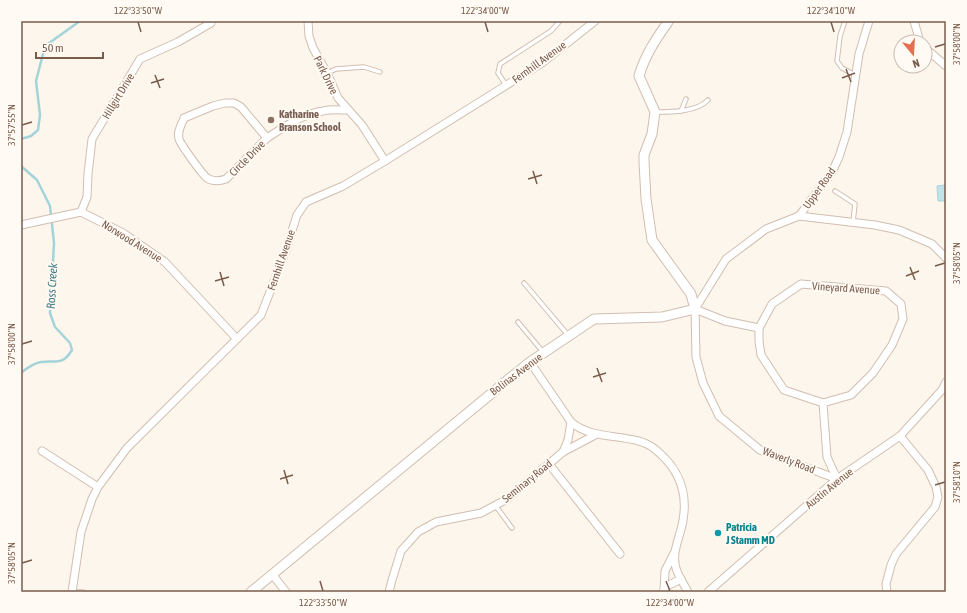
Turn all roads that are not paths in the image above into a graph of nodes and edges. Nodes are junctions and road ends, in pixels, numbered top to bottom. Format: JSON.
{"nodes":[{"id":1,"x":308,"y":21,"type":"edge"},
{"id":2,"x":560,"y":21,"type":"edge"},
{"id":3,"x":595,"y":21,"type":"edge"},
{"id":4,"x":667,"y":21,"type":"edge"},
{"id":5,"x":845,"y":21,"type":"edge"},
{"id":6,"x":869,"y":21,"type":"edge"},
{"id":7,"x":914,"y":21,"type":"edge"},
{"id":8,"x":211,"y":23,"type":"dead end"},
{"id":9,"x":918,"y":34,"type":"edge"},
{"id":10,"x":933,"y":55,"type":"edge"},
{"id":11,"x":946,"y":66,"type":"edge"},
{"id":12,"x":380,"y":72,"type":"dead end"},
{"id":13,"x":327,"y":74,"type":"junction"},
{"id":14,"x":855,"y":75,"type":"junction"},
{"id":15,"x":506,"y":85,"type":"junction"},
{"id":16,"x":686,"y":99,"type":"dead end"},
{"id":17,"x":708,"y":100,"type":"dead end"},
{"id":18,"x":348,"y":110,"type":"junction"},
{"id":19,"x":681,"y":111,"type":"junction"},
{"id":20,"x":655,"y":112,"type":"junction"},
{"id":21,"x":267,"y":138,"type":"junction"},
{"id":22,"x":385,"y":161,"type":"junction"},
{"id":23,"x":835,"y":191,"type":"dead end"},
{"id":24,"x":82,"y":212,"type":"junction"},
{"id":25,"x":799,"y":216,"type":"junction"},
{"id":26,"x":853,"y":222,"type":"junction"},
{"id":27,"x":21,"y":226,"type":"edge"},
{"id":28,"x":946,"y":258,"type":"edge"},
{"id":29,"x":524,"y":283,"type":"dead end"},
{"id":30,"x":695,"y":309,"type":"junction"},
{"id":31,"x":518,"y":322,"type":"dead end"},
{"id":32,"x":759,"y":328,"type":"junction"},
{"id":33,"x":569,"y":336,"type":"junction"},
{"id":34,"x":237,"y":339,"type":"junction"},
{"id":35,"x":544,"y":353,"type":"junction"},
{"id":36,"x":530,"y":362,"type":"junction"},
{"id":37,"x":946,"y":382,"type":"edge"},
{"id":38,"x":944,"y":392,"type":"edge"},
{"id":39,"x":823,"y":403,"type":"junction"},
{"id":40,"x":571,"y":422,"type":"junction"},
{"id":41,"x":597,"y":434,"type":"junction"},
{"id":42,"x":900,"y":436,"type":"junction"},
{"id":43,"x":42,"y":451,"type":"dead end"},
{"id":44,"x":563,"y":452,"type":"junction"},
{"id":45,"x":549,"y":464,"type":"junction"},
{"id":46,"x":837,"y":479,"type":"junction"},
{"id":47,"x":98,"y":487,"type":"junction"},
{"id":48,"x":495,"y":505,"type":"junction"},
{"id":49,"x":512,"y":528,"type":"dead end"},
{"id":50,"x":674,"y":553,"type":"junction"},
{"id":51,"x":620,"y":554,"type":"dead end"},
{"id":52,"x":272,"y":574,"type":"junction"},
{"id":53,"x":681,"y":579,"type":"junction"},
{"id":54,"x":664,"y":590,"type":"edge"},
{"id":55,"x":72,"y":592,"type":"edge"},
{"id":56,"x":83,"y":592,"type":"edge"},
{"id":57,"x":251,"y":592,"type":"edge"},
{"id":58,"x":286,"y":592,"type":"edge"},
{"id":59,"x":389,"y":592,"type":"edge"},
{"id":60,"x":688,"y":592,"type":"edge"},
{"id":61,"x":708,"y":592,"type":"edge"},
{"id":62,"x":887,"y":592,"type":"edge"}],
"edges":[{"from":1,"to":13,"type":"street","name":"Park Drive"},
{"from":2,"to":15,"type":"lane"},
{"from":3,"to":15,"type":"street","name":"Fernhill Avenue"},
{"from":4,"to":20,"type":"street"},
{"from":5,"to":14,"type":"lane"},
{"from":6,"to":14,"type":"street","name":"Upper Road"},
{"from":7,"to":9,"type":"street"},
{"from":8,"to":24,"type":"street","name":"Hillgirt Drive"},
{"from":10,"to":11,"type":"street"},
{"from":12,"to":13,"type":"lane"},
{"from":13,"to":18,"type":"street","name":"Park Drive"},
{"from":14,"to":25,"type":"street","name":"Upper Road"},
{"from":15,"to":22,"type":"street","name":"Fernhill Avenue"},
{"from":16,"to":19,"type":"lane"},
{"from":17,"to":19,"type":"lane"},
{"from":18,"to":21,"type":"street","name":"Circle Drive"},
{"from":18,"to":22,"type":"street","name":"Park Drive"},
{"from":19,"to":20,"type":"lane"},
{"from":20,"to":30,"type":"street"},
{"from":21,"to":21,"type":"street","name":"Circle Drive"},
{"from":22,"to":34,"type":"street","name":"Fernhill Avenue"},
{"from":23,"to":26,"type":"lane"},
{"from":24,"to":27,"type":"street"},
{"from":24,"to":34,"type":"street","name":"Norwood Avenue"},
{"from":25,"to":26,"type":"street"},
{"from":25,"to":30,"type":"street"},
{"from":26,"to":28,"type":"street"},
{"from":29,"to":33,"type":"lane"},
{"from":30,"to":32,"type":"street"},
{"from":30,"to":33,"type":"street","name":"Bolinas Avenue"},
{"from":30,"to":46,"type":"street","name":"Waverly Road"},
{"from":31,"to":35,"type":"lane"},
{"from":32,"to":39,"type":"street"},
{"from":32,"to":39,"type":"street","name":"Vineyard Avenue"},
{"from":33,"to":35,"type":"street","name":"Bolinas Avenue"},
{"from":34,"to":47,"type":"street","name":"Fernhill Avenue"},
{"from":35,"to":36,"type":"street","name":"Bolinas Avenue"},
{"from":36,"to":40,"type":"street"},
{"from":36,"to":52,"type":"street","name":"Bolinas Avenue"},
{"from":37,"to":38,"type":"street","name":"Austin Avenue"},
{"from":38,"to":42,"type":"street","name":"Austin Avenue"},
{"from":39,"to":46,"type":"street"},
{"from":40,"to":41,"type":"street"},
{"from":40,"to":44,"type":"street","name":"Seminary Road"},
{"from":41,"to":44,"type":"street","name":"Seminary Road"},
{"from":41,"to":50,"type":"street"},
{"from":42,"to":46,"type":"street","name":"Austin Avenue"},
{"from":42,"to":62,"type":"street"},
{"from":43,"to":47,"type":"street"},
{"from":44,"to":45,"type":"street","name":"Seminary Road"},
{"from":45,"to":48,"type":"street","name":"Seminary Road"},
{"from":45,"to":51,"type":"street"},
{"from":46,"to":61,"type":"street","name":"Austin Avenue"},
{"from":47,"to":55,"type":"street","name":"Fernhill Avenue"},
{"from":48,"to":49,"type":"lane"},
{"from":48,"to":59,"type":"street","name":"Seminary Road"},
{"from":50,"to":53,"type":"street"},
{"from":50,"to":54,"type":"street"},
{"from":52,"to":57,"type":"street","name":"Bolinas Avenue"},
{"from":52,"to":58,"type":"street"},
{"from":53,"to":54,"type":"street"},
{"from":53,"to":60,"type":"street"},
{"from":55,"to":56,"type":"lane"}]}
